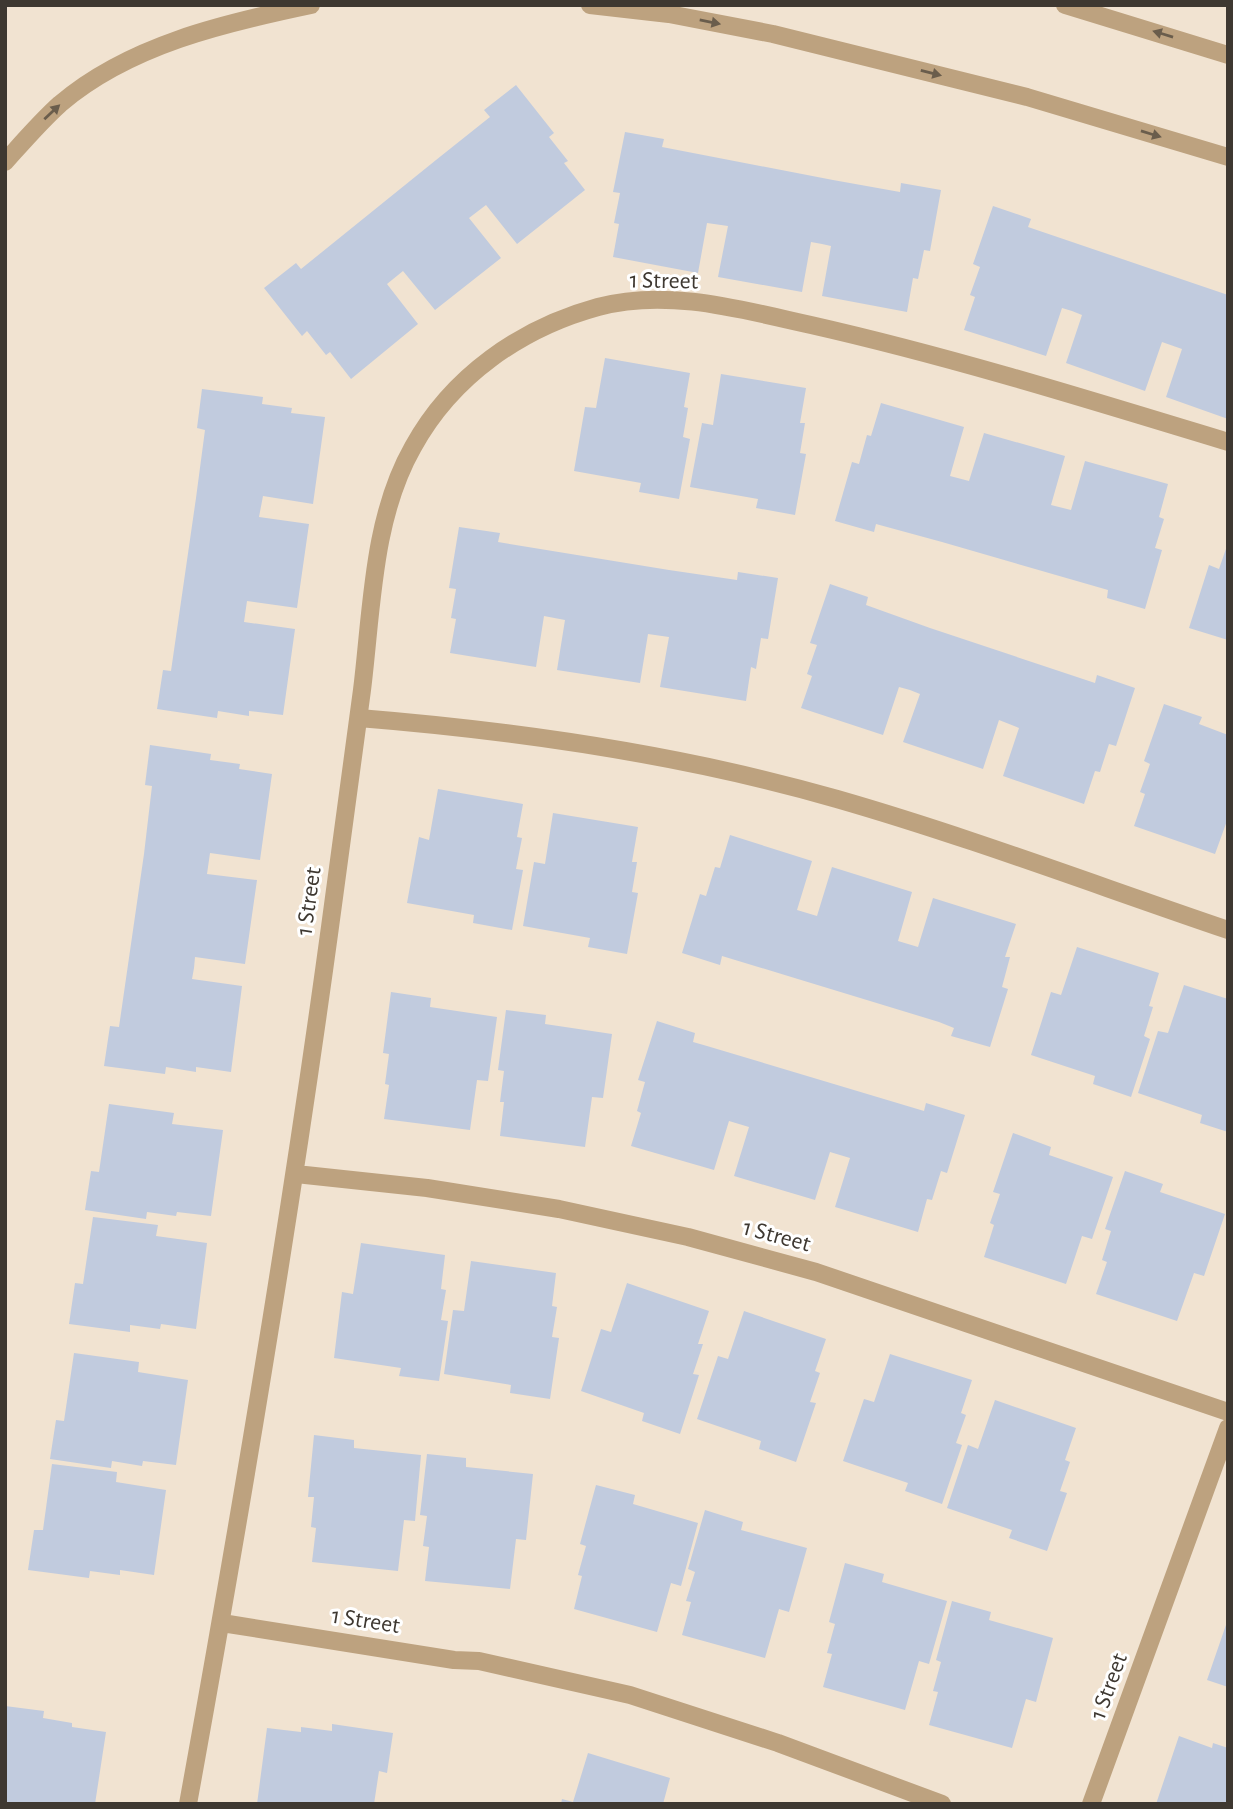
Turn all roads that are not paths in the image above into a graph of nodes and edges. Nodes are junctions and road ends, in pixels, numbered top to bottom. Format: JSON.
{"nodes":[{"id":1,"x":311,"y":5,"type":"edge"},
{"id":2,"x":590,"y":5,"type":"edge"},
{"id":3,"x":1065,"y":5,"type":"edge"},
{"id":4,"x":1228,"y":55,"type":"edge"},
{"id":5,"x":1228,"y":157,"type":"edge"},
{"id":6,"x":5,"y":162,"type":"edge"},
{"id":7,"x":1228,"y":442,"type":"edge"},
{"id":8,"x":359,"y":718,"type":"junction"},
{"id":9,"x":1228,"y":930,"type":"edge"},
{"id":10,"x":296,"y":1174,"type":"junction"},
{"id":11,"x":1228,"y":1412,"type":"edge"},
{"id":12,"x":1228,"y":1428,"type":"edge"},
{"id":13,"x":222,"y":1623,"type":"junction"},
{"id":14,"x":188,"y":1804,"type":"edge"},
{"id":15,"x":942,"y":1804,"type":"edge"},
{"id":16,"x":1091,"y":1804,"type":"edge"}],
"edges":[{"from":6,"to":1,"type":"street","one_way":true},
{"from":2,"to":5,"type":"street","one_way":true},
{"from":4,"to":3,"type":"street","one_way":true},
{"from":7,"to":8,"type":"street","name":"1 Street"},
{"from":8,"to":9,"type":"street"},
{"from":8,"to":10,"type":"street","name":"1 Street"},
{"from":10,"to":11,"type":"street","name":"1 Street"},
{"from":10,"to":13,"type":"street","name":"1 Street"},
{"from":12,"to":16,"type":"street","name":"1 Street"},
{"from":13,"to":14,"type":"street","name":"1 Street"},
{"from":13,"to":15,"type":"street","name":"1 Street"}]}
